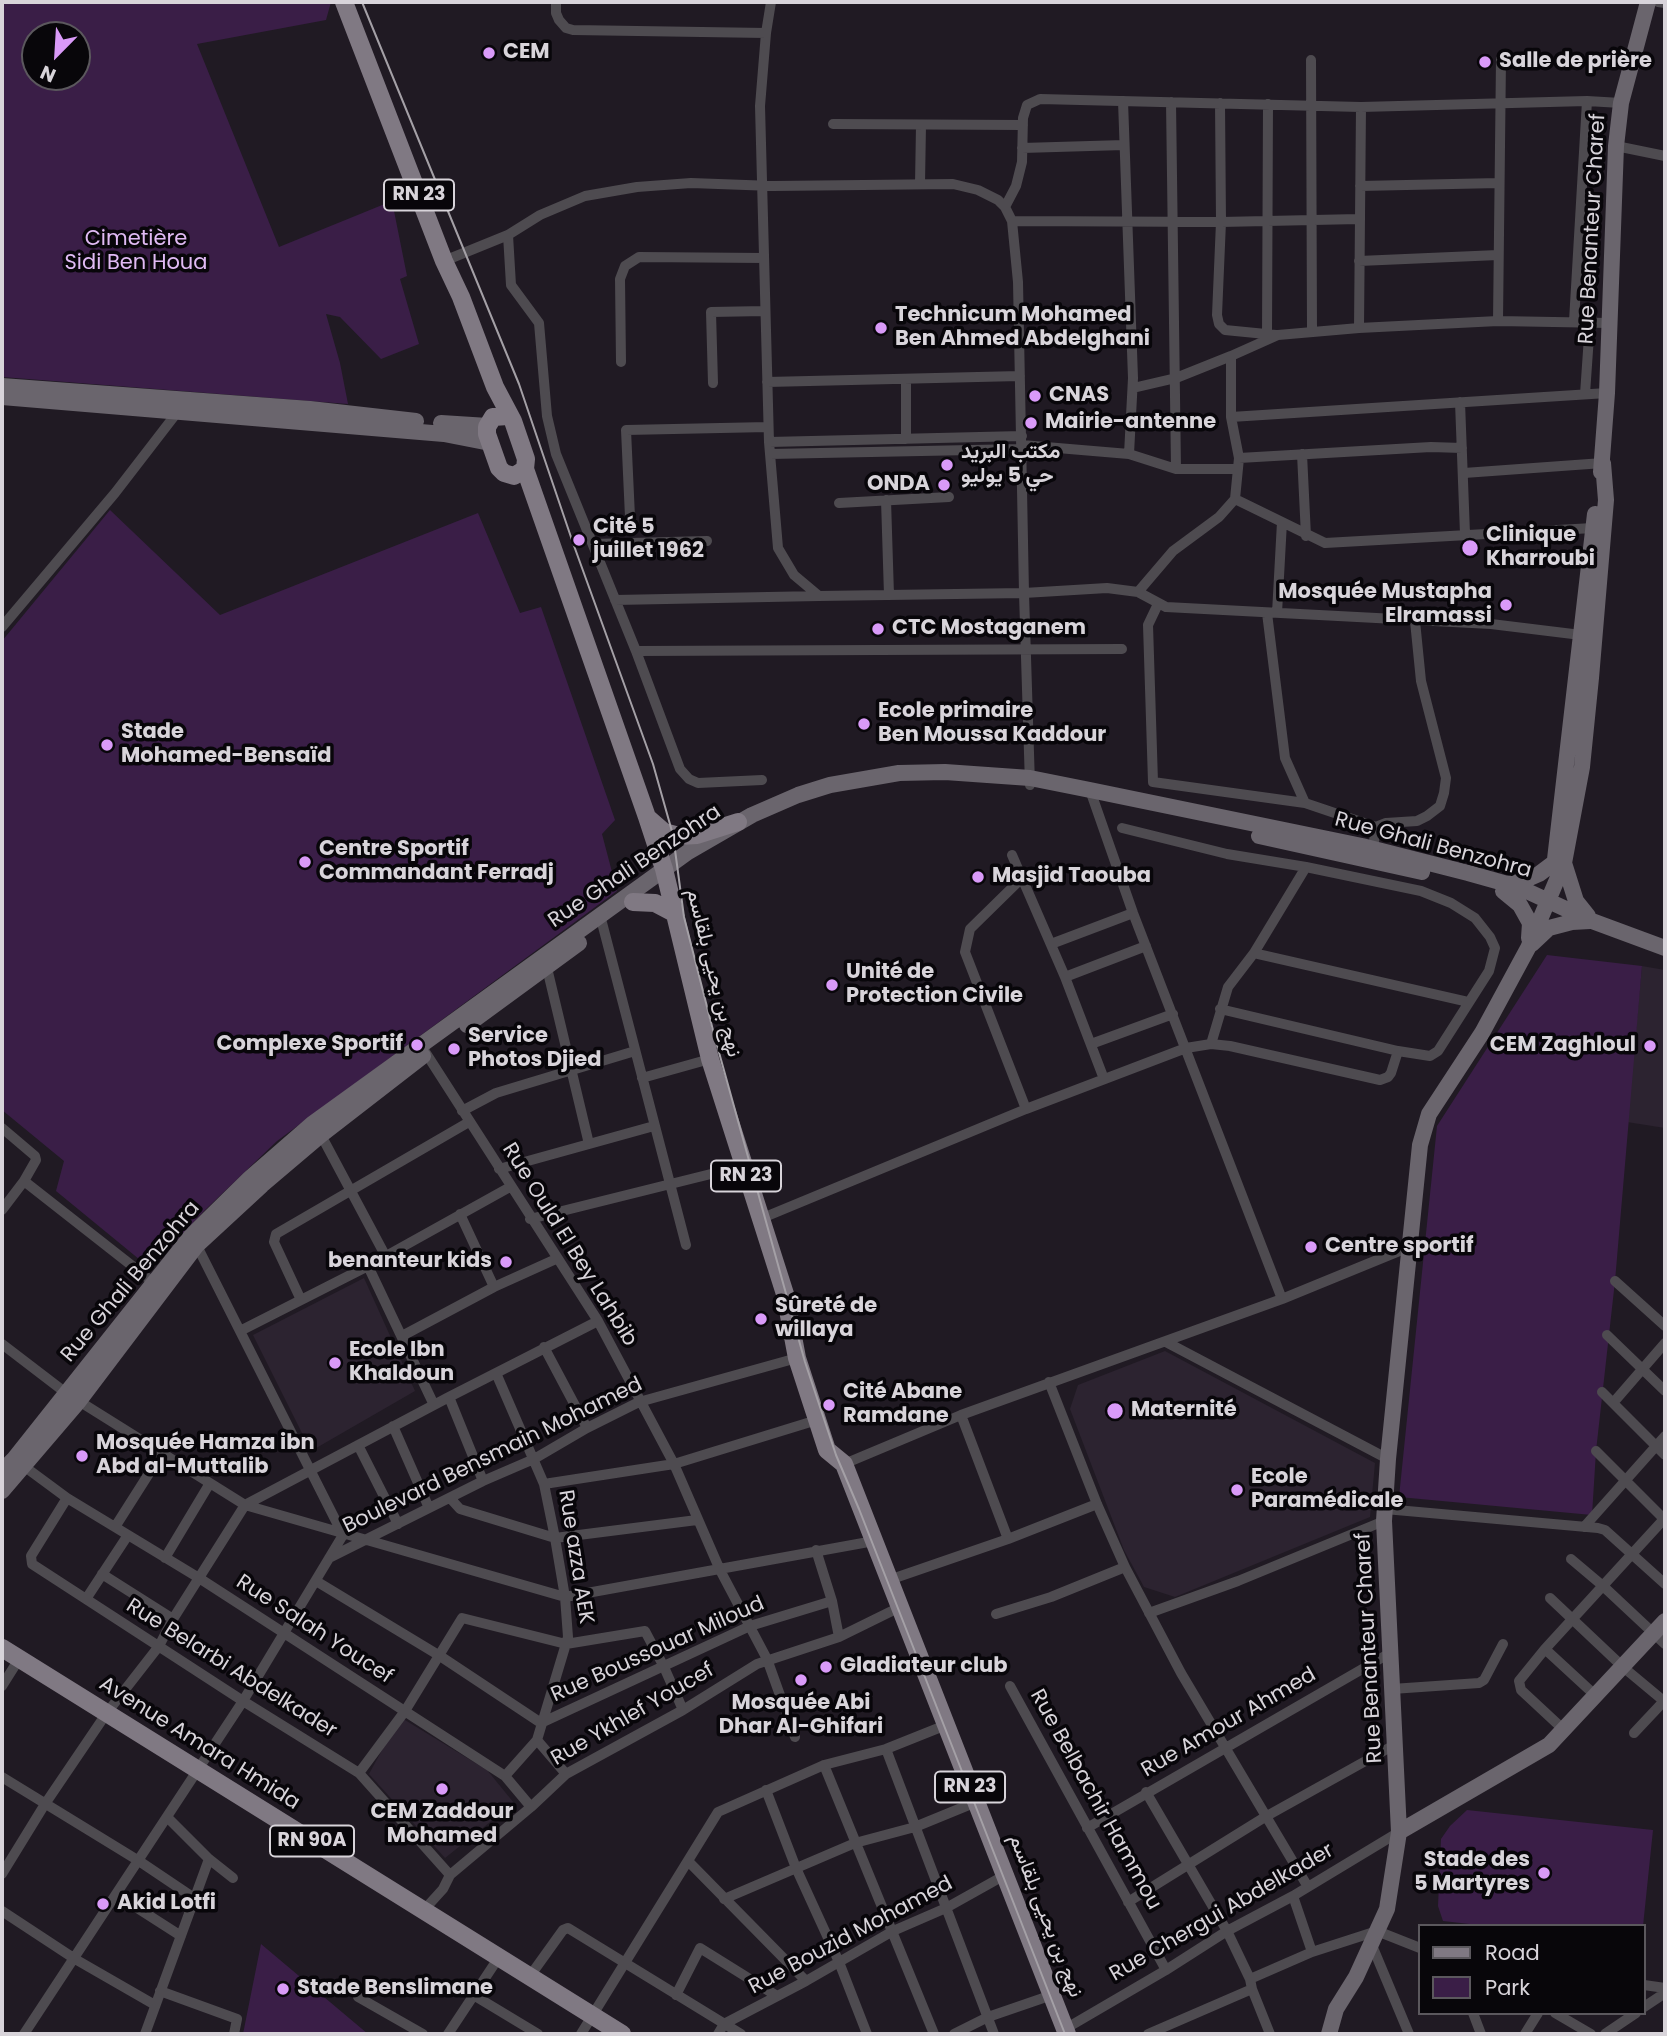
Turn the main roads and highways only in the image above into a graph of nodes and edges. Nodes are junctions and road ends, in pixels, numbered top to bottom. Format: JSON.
{"nodes":[{"id":1,"x":344,"y":2,"type":"edge"},
{"id":2,"x":1648,"y":2,"type":"edge"},
{"id":3,"x":2,"y":386,"type":"edge"},
{"id":4,"x":2,"y":397,"type":"edge"},
{"id":5,"x":180,"y":406,"type":"junction"},
{"id":6,"x":495,"y":426,"type":"junction"},
{"id":7,"x":1603,"y":463,"type":"junction"},
{"id":8,"x":517,"y":472,"type":"junction"},
{"id":9,"x":1030,"y":782,"type":"junction"},
{"id":10,"x":1091,"y":794,"type":"junction"},
{"id":11,"x":647,"y":817,"type":"junction"},
{"id":12,"x":738,"y":822,"type":"junction"},
{"id":13,"x":1559,"y":862,"type":"junction"},
{"id":14,"x":665,"y":874,"type":"junction"},
{"id":15,"x":1505,"y":887,"type":"junction"},
{"id":16,"x":1547,"y":901,"type":"junction"},
{"id":17,"x":634,"y":902,"type":"junction"},
{"id":18,"x":674,"y":913,"type":"junction"},
{"id":19,"x":601,"y":920,"type":"junction"},
{"id":20,"x":1592,"y":920,"type":"junction"},
{"id":21,"x":1665,"y":947,"type":"edge"},
{"id":22,"x":1528,"y":948,"type":"junction"},
{"id":23,"x":423,"y":1049,"type":"junction"},
{"id":24,"x":194,"y":1241,"type":"junction"},
{"id":25,"x":73,"y":1397,"type":"junction"},
{"id":26,"x":19,"y":1463,"type":"junction"},
{"id":27,"x":2,"y":1471,"type":"edge"},
{"id":28,"x":2,"y":1491,"type":"edge"},
{"id":29,"x":1665,"y":1620,"type":"edge"},
{"id":30,"x":1659,"y":1639,"type":"edge"},
{"id":31,"x":2,"y":1648,"type":"edge"},
{"id":32,"x":1399,"y":1832,"type":"junction"},
{"id":33,"x":1066,"y":2031,"type":"edge"},
{"id":34,"x":622,"y":2034,"type":"edge"},
{"id":35,"x":1329,"y":2034,"type":"edge"}],
"edges":[{"from":1,"to":6,"type":"main road","number":"RN 23"},
{"from":2,"to":7,"type":"main road","name":"Rue Benanteur Charef"},
{"from":3,"to":5,"type":"main road"},
{"from":4,"to":5,"type":"main road"},
{"from":5,"to":6,"type":"main road"},
{"from":6,"to":8,"type":"main road"},
{"from":6,"to":8,"type":"main road"},
{"from":7,"to":13,"type":"main road","name":"Rue Benanteur Charef"},
{"from":7,"to":13,"type":"main road","name":"Rue Benanteur Charef"},
{"from":8,"to":11,"type":"main road","name":"نهج بن يحيى بلقاسم","number":"RN 23"},
{"from":9,"to":10,"type":"main road","name":"Rue Ghali Benzohra"},
{"from":9,"to":12,"type":"main road","name":"Rue Ghali Benzohra"},
{"from":9,"to":14,"type":"main road","name":"Rue Ghali Benzohra"},
{"from":10,"to":15,"type":"main road","name":"Rue Ghali Benzohra"},
{"from":10,"to":15,"type":"main road","name":"Rue Ghali Benzohra"},
{"from":11,"to":12,"type":"main road"},
{"from":11,"to":14,"type":"main road","name":"نهج بن يحيى بلقاسم","number":"RN 23"},
{"from":12,"to":14,"type":"main road","name":"Rue Ghali Benzohra"},
{"from":13,"to":15,"type":"main road"},
{"from":13,"to":16,"type":"main road","name":"Rue Benanteur Charef"},
{"from":13,"to":20,"type":"main road"},
{"from":14,"to":17,"type":"main road","name":"Rue Ghali Benzohra"},
{"from":14,"to":18,"type":"main road","name":"نهج بن يحيى بلقاسم","number":"RN 23"},
{"from":14,"to":19,"type":"main road","name":"Rue Ghali Benzohra"},
{"from":15,"to":16,"type":"main road","name":"Rue Ghali Benzohra"},
{"from":15,"to":22,"type":"main road"},
{"from":16,"to":20,"type":"main road","name":"Rue Ghali Benzohra"},
{"from":16,"to":22,"type":"main road","name":"Rue Benanteur Charef"},
{"from":17,"to":18,"type":"main road"},
{"from":17,"to":19,"type":"main road","name":"Rue Ghali Benzohra"},
{"from":18,"to":33,"type":"main road","name":"نهج بن يحيى بلقاسم","number":"RN 23"},
{"from":19,"to":23,"type":"main road","name":"Rue Ghali Benzohra"},
{"from":19,"to":23,"type":"main road","name":"Rue Ghali Benzohra"},
{"from":20,"to":21,"type":"main road","name":"Rue Ghali Benzohra"},
{"from":20,"to":22,"type":"main road"},
{"from":22,"to":32,"type":"main road","name":"Rue Benanteur Charef"},
{"from":23,"to":24,"type":"main road","name":"Rue Ghali Benzohra"},
{"from":23,"to":24,"type":"main road","name":"Rue Ghali Benzohra"},
{"from":24,"to":25,"type":"main road","name":"Rue Ghali Benzohra"},
{"from":24,"to":25,"type":"main road","name":"Rue Ghali Benzohra"},
{"from":25,"to":26,"type":"main road","name":"Rue Ghali Benzohra"},
{"from":26,"to":27,"type":"main road","name":"Rue Ghali Benzohra"},
{"from":26,"to":28,"type":"main road","name":"Rue Ghali Benzohra"},
{"from":29,"to":30,"type":"main road"},
{"from":30,"to":32,"type":"main road"},
{"from":31,"to":34,"type":"main road","name":"Avenue Amara Hmida","number":"RN 90A"},
{"from":32,"to":35,"type":"main road","name":"Rue Benanteur Charef"}]}
